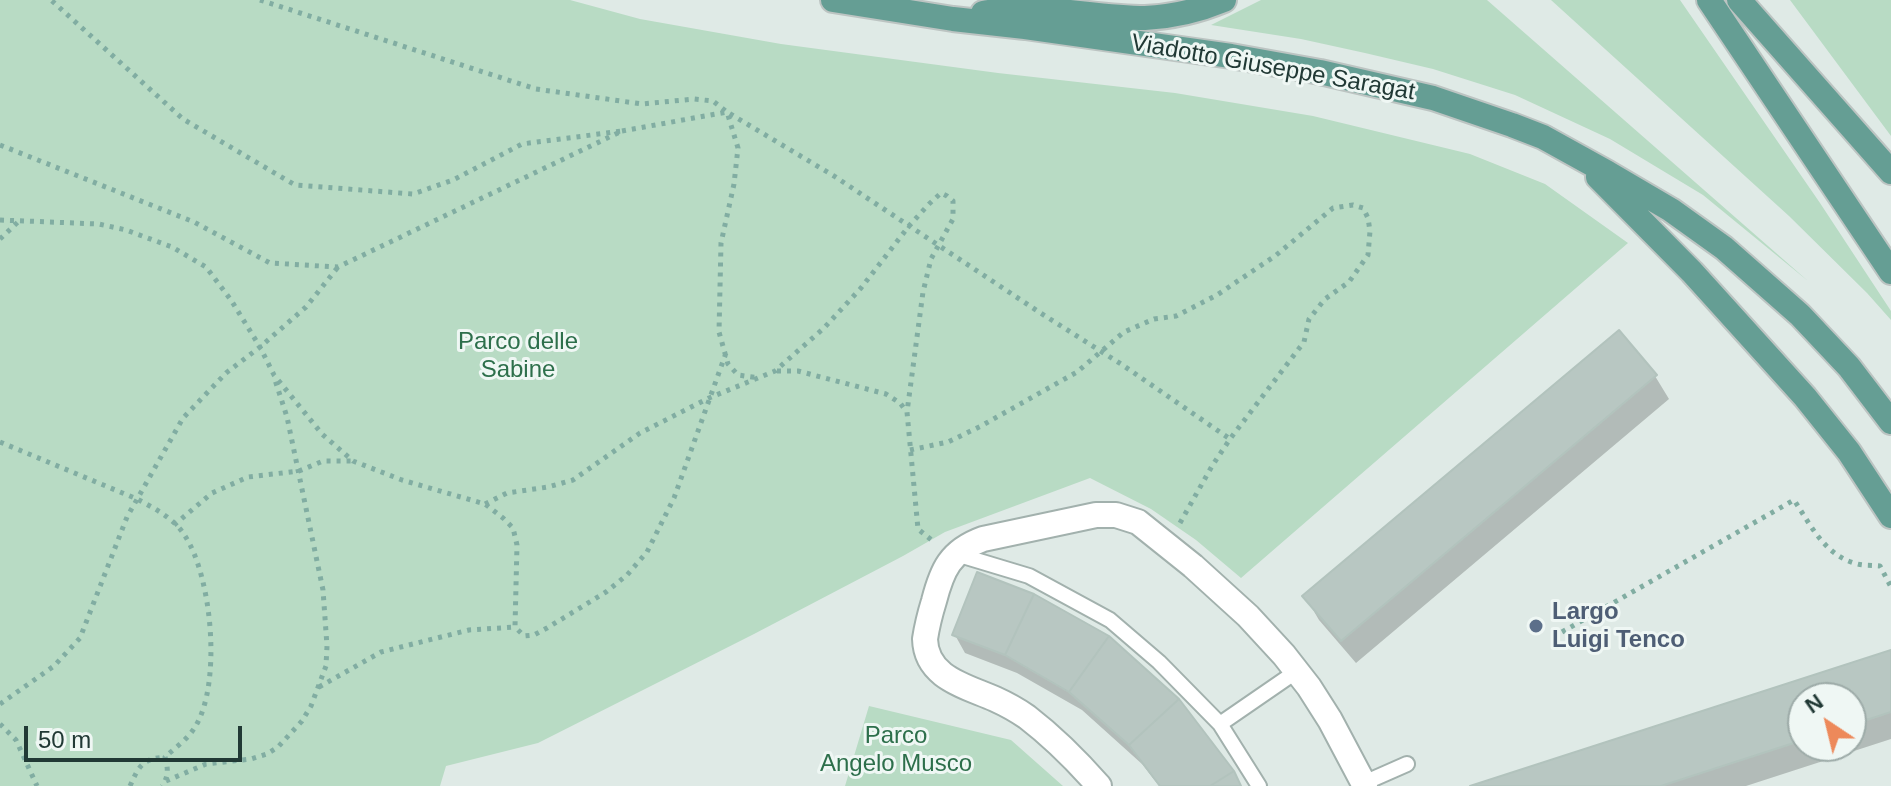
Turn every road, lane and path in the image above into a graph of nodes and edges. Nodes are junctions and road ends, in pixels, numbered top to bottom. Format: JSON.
{"nodes":[{"id":1,"x":51,"y":0,"type":"edge"},
{"id":2,"x":260,"y":0,"type":"edge"},
{"id":3,"x":833,"y":0,"type":"edge"},
{"id":4,"x":1224,"y":0,"type":"edge"},
{"id":5,"x":1709,"y":0,"type":"edge"},
{"id":6,"x":1739,"y":0,"type":"edge"},
{"id":7,"x":953,"y":19,"type":"junction"},
{"id":8,"x":727,"y":112,"type":"junction"},
{"id":9,"x":622,"y":131,"type":"junction"},
{"id":10,"x":0,"y":145,"type":"edge"},
{"id":11,"x":1576,"y":156,"type":"junction"},
{"id":12,"x":1891,"y":172,"type":"edge"},
{"id":13,"x":0,"y":220,"type":"edge"},
{"id":14,"x":19,"y":221,"type":"junction"},
{"id":15,"x":909,"y":226,"type":"junction"},
{"id":16,"x":0,"y":239,"type":"edge"},
{"id":17,"x":937,"y":245,"type":"junction"},
{"id":18,"x":338,"y":267,"type":"junction"},
{"id":19,"x":1891,"y":272,"type":"edge"},
{"id":20,"x":260,"y":347,"type":"junction"},
{"id":21,"x":1101,"y":352,"type":"junction"},
{"id":22,"x":726,"y":353,"type":"junction"},
{"id":23,"x":775,"y":371,"type":"junction"},
{"id":24,"x":274,"y":375,"type":"junction"},
{"id":25,"x":760,"y":379,"type":"junction"},
{"id":26,"x":709,"y":398,"type":"junction"},
{"id":27,"x":907,"y":412,"type":"junction"},
{"id":28,"x":1891,"y":422,"type":"edge"},
{"id":29,"x":1230,"y":439,"type":"junction"},
{"id":30,"x":0,"y":442,"type":"edge"},
{"id":31,"x":910,"y":450,"type":"junction"},
{"id":32,"x":353,"y":461,"type":"junction"},
{"id":33,"x":299,"y":471,"type":"junction"},
{"id":34,"x":137,"y":499,"type":"junction"},
{"id":35,"x":485,"y":504,"type":"junction"},
{"id":36,"x":1891,"y":516,"type":"edge"},
{"id":37,"x":174,"y":525,"type":"junction"},
{"id":38,"x":1166,"y":544,"type":"junction"},
{"id":39,"x":948,"y":550,"type":"junction"},
{"id":40,"x":1891,"y":587,"type":"edge"},
{"id":41,"x":515,"y":627,"type":"junction"},
{"id":42,"x":1562,"y":632,"type":"dead end"},
{"id":43,"x":1297,"y":671,"type":"junction"},
{"id":44,"x":318,"y":687,"type":"junction"},
{"id":45,"x":0,"y":704,"type":"edge"},
{"id":46,"x":0,"y":724,"type":"edge"},
{"id":47,"x":1220,"y":724,"type":"junction"},
{"id":48,"x":165,"y":757,"type":"junction"},
{"id":49,"x":1407,"y":764,"type":"dead end"},
{"id":50,"x":164,"y":784,"type":"edge"},
{"id":51,"x":1364,"y":785,"type":"edge"},
{"id":52,"x":37,"y":786,"type":"edge"},
{"id":53,"x":130,"y":786,"type":"edge"},
{"id":54,"x":1099,"y":786,"type":"edge"},
{"id":55,"x":1259,"y":786,"type":"edge"}],
"edges":[{"from":1,"to":9,"type":"path"},
{"from":2,"to":8,"type":"path"},
{"from":3,"to":7,"type":"main road","name":"Viadotto Giuseppe Saragat"},
{"from":4,"to":7,"type":"main road"},
{"from":5,"to":19,"type":"main road"},
{"from":6,"to":12,"type":"main road"},
{"from":7,"to":11,"type":"main road","name":"Viadotto Giuseppe Saragat"},
{"from":8,"to":9,"type":"path"},
{"from":8,"to":15,"type":"path"},
{"from":8,"to":22,"type":"path"},
{"from":9,"to":18,"type":"path"},
{"from":10,"to":18,"type":"path"},
{"from":11,"to":28,"type":"main road","name":"Viadotto Giuseppe Saragat"},
{"from":11,"to":36,"type":"main road"},
{"from":13,"to":14,"type":"path"},
{"from":14,"to":16,"type":"path"},
{"from":14,"to":20,"type":"path"},
{"from":15,"to":17,"type":"path"},
{"from":15,"to":17,"type":"path"},
{"from":15,"to":23,"type":"path"},
{"from":17,"to":21,"type":"path"},
{"from":17,"to":27,"type":"path"},
{"from":18,"to":20,"type":"path"},
{"from":20,"to":24,"type":"path"},
{"from":20,"to":34,"type":"path"},
{"from":21,"to":29,"type":"path"},
{"from":21,"to":29,"type":"path"},
{"from":21,"to":31,"type":"path"},
{"from":22,"to":25,"type":"path"},
{"from":22,"to":26,"type":"path"},
{"from":23,"to":25,"type":"path"},
{"from":23,"to":27,"type":"path"},
{"from":24,"to":32,"type":"path"},
{"from":24,"to":33,"type":"path"},
{"from":25,"to":26,"type":"path"},
{"from":26,"to":35,"type":"path"},
{"from":26,"to":41,"type":"path"},
{"from":27,"to":31,"type":"path"},
{"from":29,"to":38,"type":"path"},
{"from":30,"to":34,"type":"path"},
{"from":31,"to":39,"type":"path"},
{"from":32,"to":33,"type":"path"},
{"from":32,"to":35,"type":"path"},
{"from":33,"to":37,"type":"path"},
{"from":33,"to":44,"type":"path"},
{"from":34,"to":37,"type":"path"},
{"from":34,"to":45,"type":"path"},
{"from":35,"to":41,"type":"path"},
{"from":37,"to":48,"type":"path"},
{"from":38,"to":39,"type":"street"},
{"from":38,"to":43,"type":"street"},
{"from":39,"to":47,"type":"lane"},
{"from":39,"to":54,"type":"street"},
{"from":40,"to":42,"type":"path"},
{"from":41,"to":44,"type":"path"},
{"from":43,"to":47,"type":"lane"},
{"from":43,"to":51,"type":"street"},
{"from":44,"to":50,"type":"path"},
{"from":46,"to":52,"type":"path"},
{"from":47,"to":55,"type":"lane"},
{"from":48,"to":50,"type":"path"},
{"from":48,"to":53,"type":"path"},
{"from":49,"to":51,"type":"lane"}]}
